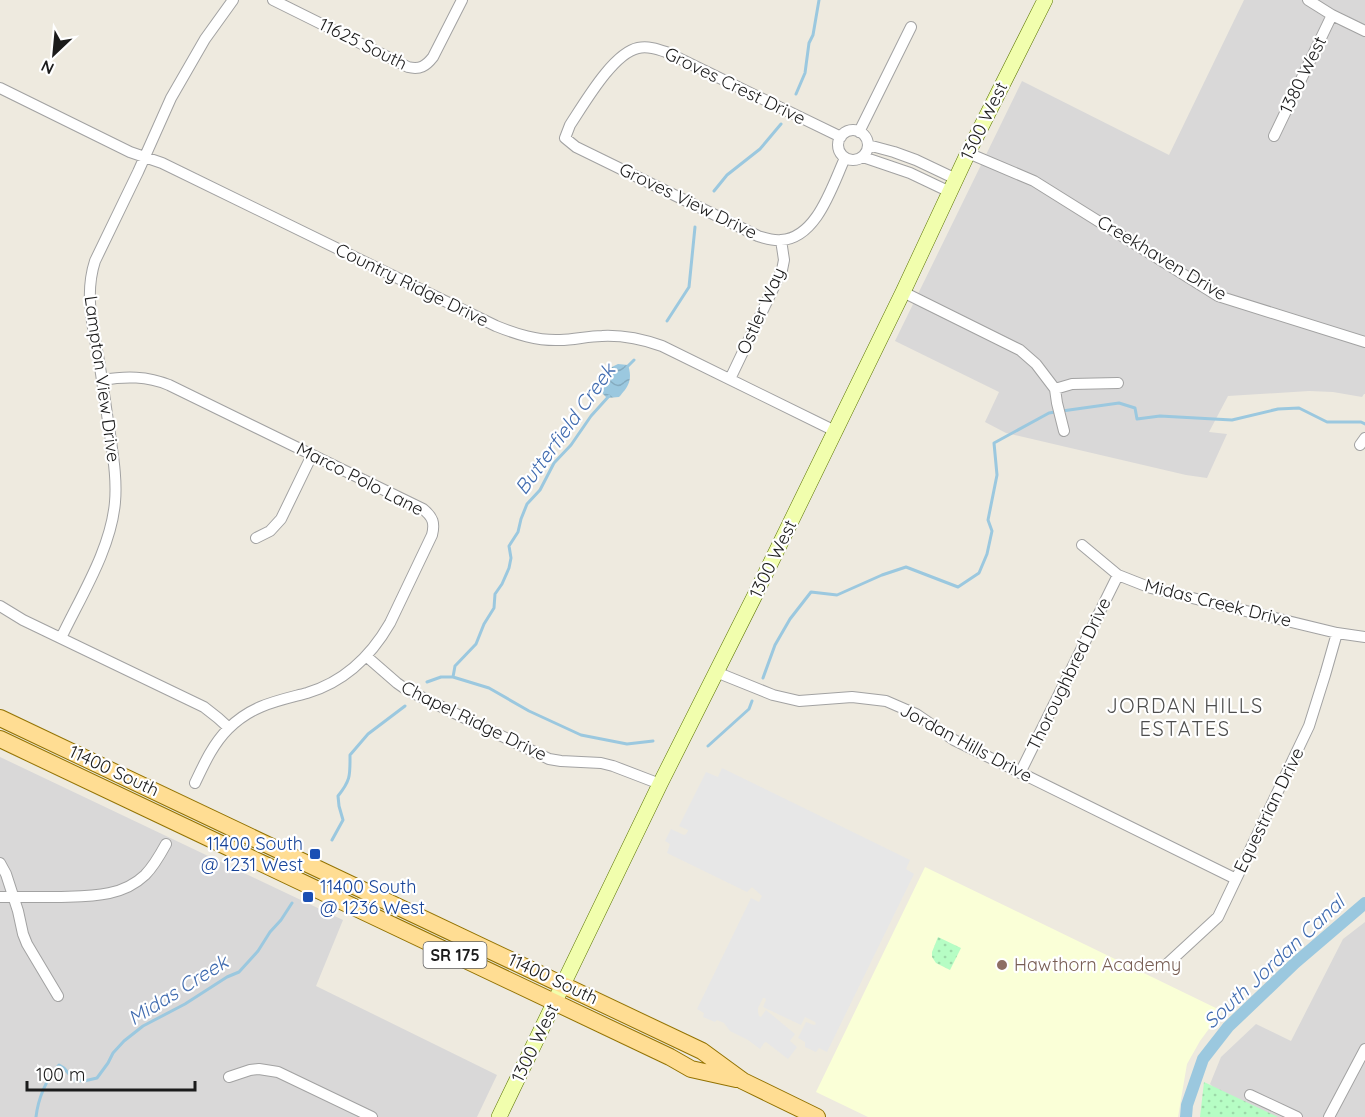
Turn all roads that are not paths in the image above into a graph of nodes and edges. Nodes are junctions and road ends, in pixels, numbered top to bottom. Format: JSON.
{"nodes":[{"id":1,"x":233,"y":0,"type":"edge"},
{"id":2,"x":273,"y":0,"type":"edge"},
{"id":3,"x":462,"y":0,"type":"edge"},
{"id":4,"x":1045,"y":0,"type":"edge"},
{"id":5,"x":1308,"y":0,"type":"edge"},
{"id":6,"x":1332,"y":15,"type":"junction"},
{"id":7,"x":911,"y":27,"type":"dead end"},
{"id":8,"x":1365,"y":31,"type":"edge"},
{"id":9,"x":0,"y":88,"type":"edge"},
{"id":10,"x":859,"y":132,"type":"junction"},
{"id":11,"x":1274,"y":136,"type":"dead end"},
{"id":12,"x":840,"y":137,"type":"junction"},
{"id":13,"x":565,"y":138,"type":"joint"},
{"id":14,"x":868,"y":145,"type":"junction"},
{"id":15,"x":968,"y":153,"type":"junction"},
{"id":16,"x":144,"y":157,"type":"junction"},
{"id":17,"x":863,"y":157,"type":"junction"},
{"id":18,"x":845,"y":158,"type":"junction"},
{"id":19,"x":953,"y":186,"type":"junction"},
{"id":20,"x":781,"y":240,"type":"junction"},
{"id":21,"x":903,"y":292,"type":"junction"},
{"id":22,"x":1365,"y":342,"type":"edge"},
{"id":23,"x":730,"y":379,"type":"junction"},
{"id":24,"x":102,"y":380,"type":"junction"},
{"id":25,"x":1118,"y":383,"type":"dead end"},
{"id":26,"x":1055,"y":388,"type":"junction"},
{"id":27,"x":835,"y":431,"type":"junction"},
{"id":28,"x":1064,"y":431,"type":"dead end"},
{"id":29,"x":312,"y":455,"type":"junction"},
{"id":30,"x":256,"y":538,"type":"dead end"},
{"id":31,"x":1082,"y":545,"type":"dead end"},
{"id":32,"x":1118,"y":575,"type":"junction"},
{"id":33,"x":0,"y":606,"type":"edge"},
{"id":34,"x":1336,"y":633,"type":"junction"},
{"id":35,"x":1365,"y":637,"type":"edge"},
{"id":36,"x":61,"y":638,"type":"junction"},
{"id":37,"x":366,"y":656,"type":"junction"},
{"id":38,"x":716,"y":672,"type":"junction"},
{"id":39,"x":0,"y":718,"type":"edge"},
{"id":40,"x":229,"y":728,"type":"junction"},
{"id":41,"x":0,"y":739,"type":"edge"},
{"id":42,"x":1020,"y":773,"type":"junction"},
{"id":43,"x":195,"y":783,"type":"dead end"},
{"id":44,"x":660,"y":784,"type":"junction"},
{"id":45,"x":166,"y":844,"type":"dead end"},
{"id":46,"x":0,"y":862,"type":"edge"},
{"id":47,"x":1236,"y":879,"type":"junction"},
{"id":48,"x":0,"y":897,"type":"edge"},
{"id":49,"x":13,"y":897,"type":"junction"},
{"id":50,"x":1166,"y":965,"type":"dead end"},
{"id":51,"x":564,"y":984,"type":"junction"},
{"id":52,"x":58,"y":996,"type":"dead end"},
{"id":53,"x":555,"y":1003,"type":"junction"},
{"id":54,"x":1365,"y":1048,"type":"edge"},
{"id":55,"x":229,"y":1077,"type":"dead end"},
{"id":56,"x":743,"y":1081,"type":"junction"},
{"id":57,"x":1250,"y":1095,"type":"dead end"},
{"id":58,"x":372,"y":1117,"type":"edge"},
{"id":59,"x":499,"y":1117,"type":"edge"},
{"id":60,"x":817,"y":1117,"type":"edge"},
{"id":61,"x":1297,"y":1117,"type":"edge"},
{"id":62,"x":1329,"y":1117,"type":"edge"}],
"edges":[{"from":1,"to":16,"type":"street","name":"Lampton View Drive"},
{"from":2,"to":3,"type":"street","name":"11625 South"},
{"from":4,"to":15,"type":"street","name":"1300 West"},
{"from":5,"to":6,"type":"street"},
{"from":6,"to":8,"type":"street"},
{"from":6,"to":11,"type":"street","name":"1380 West"},
{"from":7,"to":10,"type":"street"},
{"from":9,"to":16,"type":"street","name":"Country Ridge Drive"},
{"from":10,"to":12,"type":"street"},
{"from":10,"to":14,"type":"street"},
{"from":12,"to":13,"type":"street","name":"Groves Crest Drive"},
{"from":12,"to":18,"type":"street"},
{"from":13,"to":20,"type":"street","name":"Groves View Drive"},
{"from":14,"to":17,"type":"street"},
{"from":14,"to":19,"type":"street"},
{"from":15,"to":19,"type":"street","name":"1300 West"},
{"from":15,"to":22,"type":"street","name":"Creekhaven Drive"},
{"from":16,"to":23,"type":"street","name":"Country Ridge Drive"},
{"from":16,"to":24,"type":"street","name":"Lampton View Drive"},
{"from":17,"to":18,"type":"street"},
{"from":17,"to":19,"type":"street"},
{"from":18,"to":20,"type":"street","name":"Groves View Drive"},
{"from":19,"to":21,"type":"street","name":"1300 West"},
{"from":20,"to":23,"type":"street","name":"Ostler Way"},
{"from":21,"to":26,"type":"street"},
{"from":21,"to":27,"type":"street","name":"1300 West"},
{"from":23,"to":27,"type":"street","name":"Country Ridge Drive"},
{"from":24,"to":29,"type":"street","name":"Marco Polo Lane"},
{"from":24,"to":36,"type":"street","name":"Lampton View Drive"},
{"from":25,"to":26,"type":"street"},
{"from":26,"to":28,"type":"street"},
{"from":27,"to":38,"type":"street","name":"1300 West"},
{"from":29,"to":30,"type":"street"},
{"from":29,"to":37,"type":"street","name":"Marco Polo Lane"},
{"from":31,"to":32,"type":"street","name":"Midas Creek Drive"},
{"from":32,"to":34,"type":"street","name":"Midas Creek Drive"},
{"from":32,"to":42,"type":"street","name":"Thoroughbred Drive"},
{"from":33,"to":36,"type":"street"},
{"from":34,"to":35,"type":"street","name":"Midas Creek Drive"},
{"from":34,"to":47,"type":"street","name":"Equestrian Drive"},
{"from":36,"to":40,"type":"street"},
{"from":37,"to":40,"type":"street","name":"Marco Polo Lane"},
{"from":37,"to":44,"type":"street","name":"Chapel Ridge Drive"},
{"from":38,"to":42,"type":"street","name":"Jordan Hills Drive"},
{"from":38,"to":44,"type":"street","name":"1300 West"},
{"from":39,"to":51,"type":"main road","name":"11400 South","number":"SR 175"},
{"from":40,"to":43,"type":"street","name":"Marco Polo Lane"},
{"from":41,"to":53,"type":"main road","name":"11400 South","number":"SR 175"},
{"from":42,"to":47,"type":"street","name":"Jordan Hills Drive"},
{"from":44,"to":51,"type":"street","name":"1300 West"},
{"from":45,"to":49,"type":"street"},
{"from":46,"to":49,"type":"street"},
{"from":47,"to":50,"type":"street","name":"Equestrian Drive"},
{"from":48,"to":49,"type":"street"},
{"from":49,"to":52,"type":"street"},
{"from":51,"to":53,"type":"street","name":"1300 West"},
{"from":51,"to":56,"type":"main road","name":"11400 South","number":"SR 175"},
{"from":53,"to":56,"type":"main road","name":"11400 South","number":"SR 175"},
{"from":53,"to":59,"type":"street","name":"1300 West"},
{"from":54,"to":62,"type":"street"},
{"from":55,"to":58,"type":"street"},
{"from":56,"to":60,"type":"main road","name":"11400 South","number":"SR 175"},
{"from":57,"to":61,"type":"street"}]}
